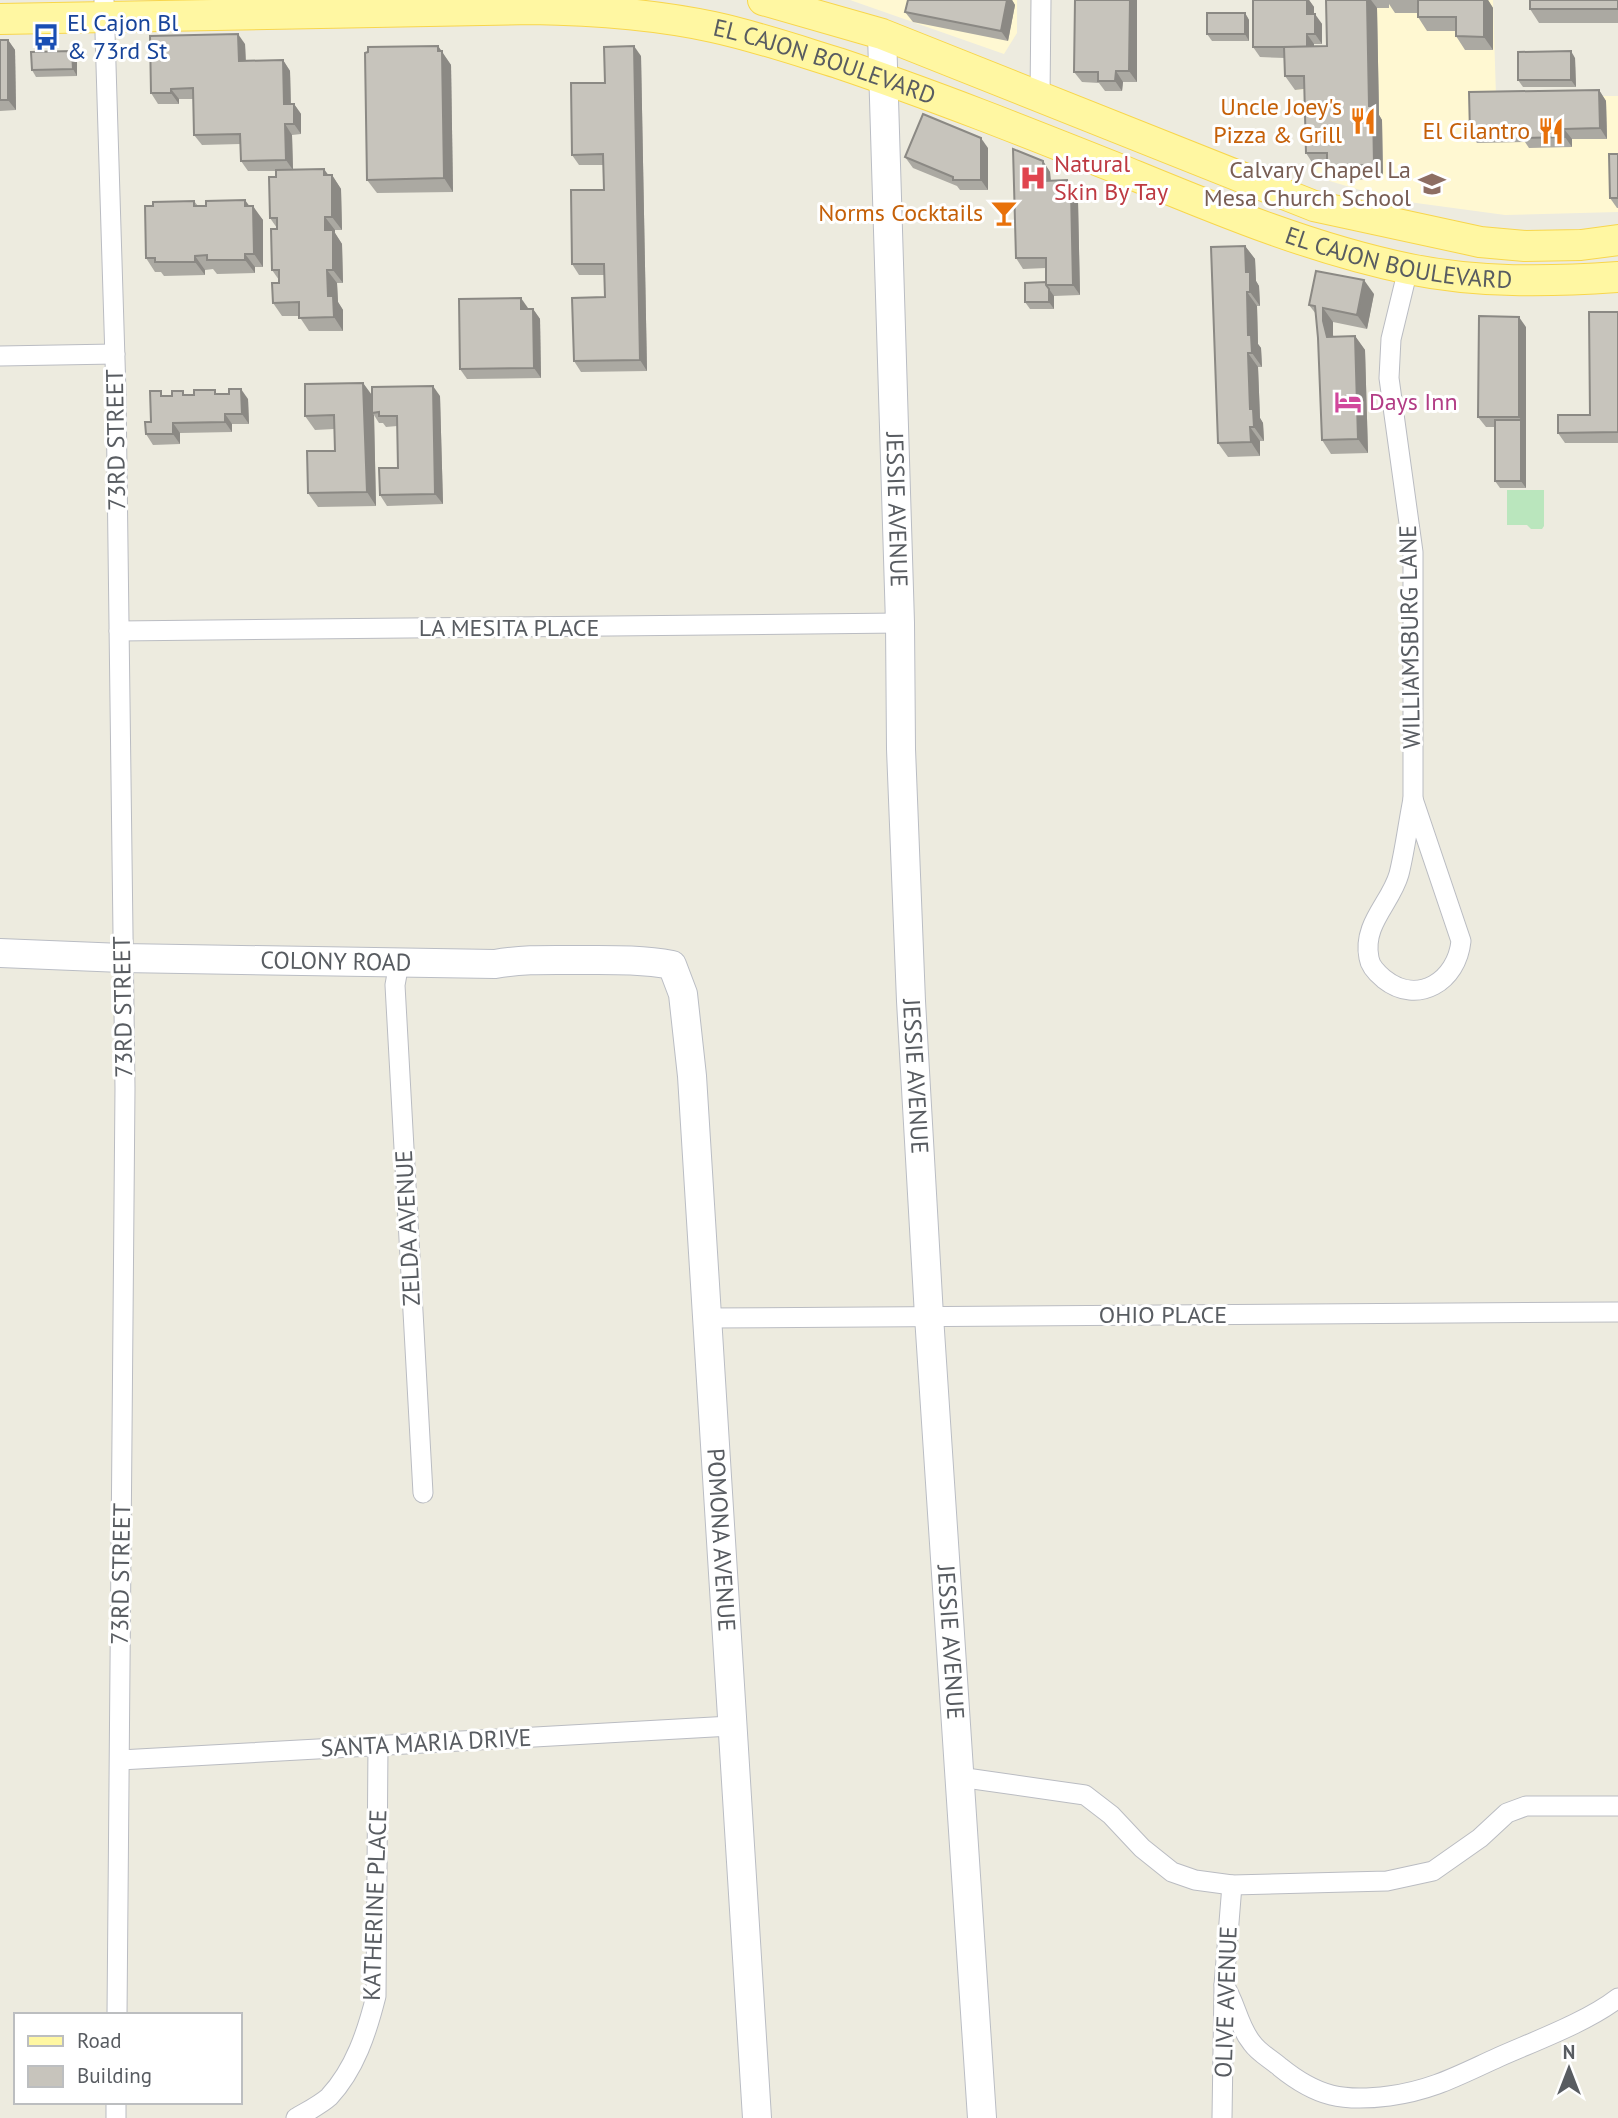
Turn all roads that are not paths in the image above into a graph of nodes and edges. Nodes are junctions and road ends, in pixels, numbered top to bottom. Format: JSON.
{"nodes":[{"id":1,"x":763,"y":0,"type":"edge"},
{"id":2,"x":1041,"y":0,"type":"edge"},
{"id":3,"x":104,"y":8,"type":"edge"},
{"id":4,"x":0,"y":19,"type":"edge"},
{"id":5,"x":882,"y":34,"type":"junction"},
{"id":6,"x":885,"y":79,"type":"junction"},
{"id":7,"x":1040,"y":97,"type":"junction"},
{"id":8,"x":1466,"y":239,"type":"junction"},
{"id":9,"x":1618,"y":240,"type":"edge"},
{"id":10,"x":1408,"y":269,"type":"junction"},
{"id":11,"x":1618,"y":277,"type":"edge"},
{"id":12,"x":115,"y":354,"type":"junction"},
{"id":13,"x":0,"y":356,"type":"edge"},
{"id":14,"x":900,"y":623,"type":"junction"},
{"id":15,"x":119,"y":631,"type":"junction"},
{"id":16,"x":1413,"y":799,"type":"junction"},
{"id":17,"x":0,"y":953,"type":"edge"},
{"id":18,"x":122,"y":958,"type":"junction"},
{"id":19,"x":399,"y":963,"type":"junction"},
{"id":20,"x":671,"y":965,"type":"joint"},
{"id":21,"x":1618,"y":1312,"type":"edge"},
{"id":22,"x":929,"y":1316,"type":"junction"},
{"id":23,"x":708,"y":1318,"type":"junction"},
{"id":24,"x":423,"y":1493,"type":"dead end"},
{"id":25,"x":732,"y":1726,"type":"junction"},
{"id":26,"x":378,"y":1746,"type":"junction"},
{"id":27,"x":120,"y":1760,"type":"junction"},
{"id":28,"x":959,"y":1777,"type":"junction"},
{"id":29,"x":1618,"y":1805,"type":"edge"},
{"id":30,"x":1231,"y":1885,"type":"junction"},
{"id":31,"x":1224,"y":1985,"type":"junction"},
{"id":32,"x":1618,"y":1998,"type":"edge"},
{"id":33,"x":117,"y":2013,"type":"edge"},
{"id":34,"x":296,"y":2118,"type":"edge"},
{"id":35,"x":757,"y":2118,"type":"edge"},
{"id":36,"x":982,"y":2118,"type":"edge"},
{"id":37,"x":1222,"y":2118,"type":"edge"}],
"edges":[{"from":1,"to":5,"type":"main road","name":"EL CAJON BOULEVARD"},
{"from":2,"to":7,"type":"street"},
{"from":3,"to":4,"type":"main road","name":"EL CAJON BOULEVARD"},
{"from":3,"to":6,"type":"main road","name":"EL CAJON BOULEVARD"},
{"from":3,"to":12,"type":"street","name":"73RD STREET"},
{"from":5,"to":6,"type":"street","name":"JESSIE AVENUE"},
{"from":5,"to":7,"type":"main road","name":"EL CAJON BOULEVARD"},
{"from":6,"to":10,"type":"main road","name":"EL CAJON BOULEVARD"},
{"from":6,"to":14,"type":"street","name":"JESSIE AVENUE"},
{"from":7,"to":8,"type":"main road","name":"EL CAJON BOULEVARD"},
{"from":8,"to":9,"type":"main road","name":"EL CAJON BOULEVARD"},
{"from":8,"to":10,"type":"main road"},
{"from":10,"to":11,"type":"main road","name":"EL CAJON BOULEVARD"},
{"from":10,"to":16,"type":"street","name":"WILLIAMSBURG LANE"},
{"from":12,"to":13,"type":"street"},
{"from":12,"to":15,"type":"street","name":"73RD STREET"},
{"from":14,"to":15,"type":"street","name":"LA MESITA PLACE"},
{"from":14,"to":22,"type":"street","name":"JESSIE AVENUE"},
{"from":15,"to":18,"type":"street","name":"73RD STREET"},
{"from":16,"to":16,"type":"street","name":"WILLIAMSBURG LANE"},
{"from":17,"to":18,"type":"street","name":"COLONY ROAD"},
{"from":18,"to":19,"type":"street","name":"COLONY ROAD"},
{"from":18,"to":27,"type":"street","name":"73RD STREET"},
{"from":19,"to":20,"type":"street","name":"COLONY ROAD"},
{"from":19,"to":24,"type":"street","name":"ZELDA AVENUE"},
{"from":20,"to":23,"type":"street","name":"POMONA AVENUE"},
{"from":21,"to":22,"type":"street","name":"OHIO PLACE"},
{"from":22,"to":23,"type":"street","name":"OHIO PLACE"},
{"from":22,"to":28,"type":"street","name":"JESSIE AVENUE"},
{"from":23,"to":25,"type":"street","name":"POMONA AVENUE"},
{"from":25,"to":26,"type":"street","name":"SANTA MARIA DRIVE"},
{"from":25,"to":35,"type":"street","name":"POMONA AVENUE"},
{"from":26,"to":27,"type":"street","name":"SANTA MARIA DRIVE"},
{"from":26,"to":34,"type":"street","name":"KATHERINE PLACE"},
{"from":27,"to":33,"type":"street","name":"73RD STREET"},
{"from":28,"to":30,"type":"street"},
{"from":28,"to":36,"type":"street","name":"JESSIE AVENUE"},
{"from":29,"to":30,"type":"street"},
{"from":30,"to":31,"type":"street","name":"OLIVE AVENUE"},
{"from":31,"to":32,"type":"street"},
{"from":31,"to":37,"type":"street","name":"OLIVE AVENUE"}]}
